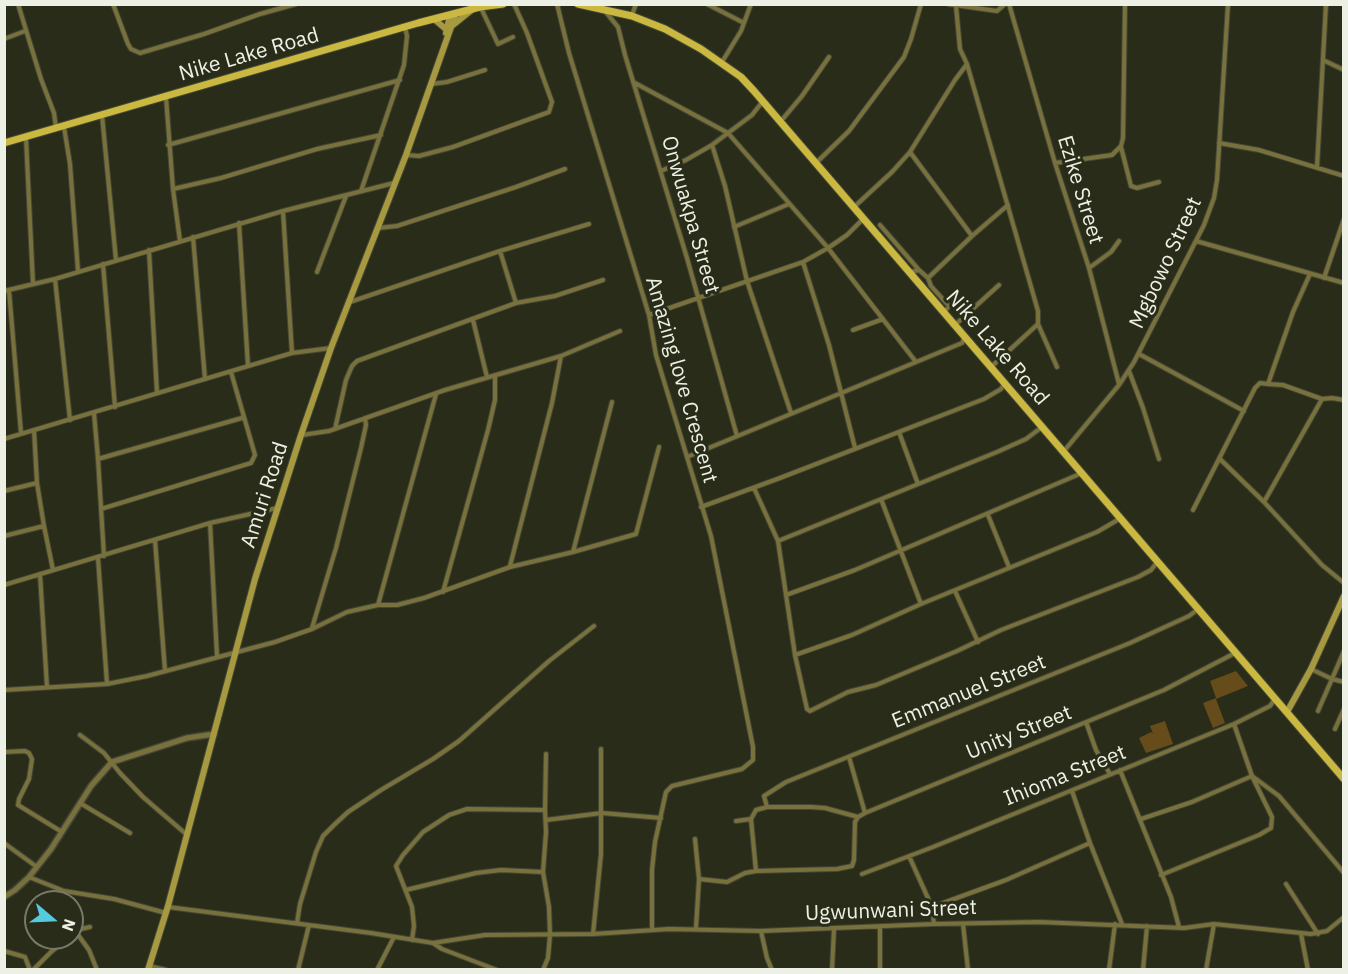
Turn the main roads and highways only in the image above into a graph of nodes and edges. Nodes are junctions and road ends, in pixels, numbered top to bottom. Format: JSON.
{"nodes":[{"id":1,"x":503,"y":4,"type":"edge"},
{"id":2,"x":578,"y":4,"type":"edge"},
{"id":3,"x":478,"y":7,"type":"edge"},
{"id":4,"x":453,"y":14,"type":"junction"},
{"id":5,"x":434,"y":19,"type":"junction"},
{"id":6,"x":449,"y":28,"type":"junction"},
{"id":7,"x":4,"y":143,"type":"edge"},
{"id":8,"x":1344,"y":596,"type":"edge"},
{"id":9,"x":1340,"y":613,"type":"edge"},
{"id":10,"x":1287,"y":712,"type":"junction"},
{"id":11,"x":1344,"y":779,"type":"edge"},
{"id":12,"x":148,"y":968,"type":"edge"}],
"edges":[{"from":1,"to":3,"type":"main road","name":"Nike Lake Road"},
{"from":2,"to":10,"type":"main road","name":"Nike Lake Road"},
{"from":3,"to":4,"type":"main road","name":"Nike Lake Road"},
{"from":3,"to":6,"type":"main road"},
{"from":4,"to":5,"type":"main road","name":"Nike Lake Road"},
{"from":4,"to":6,"type":"main road","name":"Amuri Road"},
{"from":5,"to":6,"type":"main road"},
{"from":5,"to":7,"type":"main road","name":"Nike Lake Road"},
{"from":6,"to":12,"type":"main road","name":"Amuri Road"},
{"from":8,"to":9,"type":"main road"},
{"from":9,"to":10,"type":"main road"},
{"from":10,"to":11,"type":"main road","name":"Nike Lake Road"}]}
